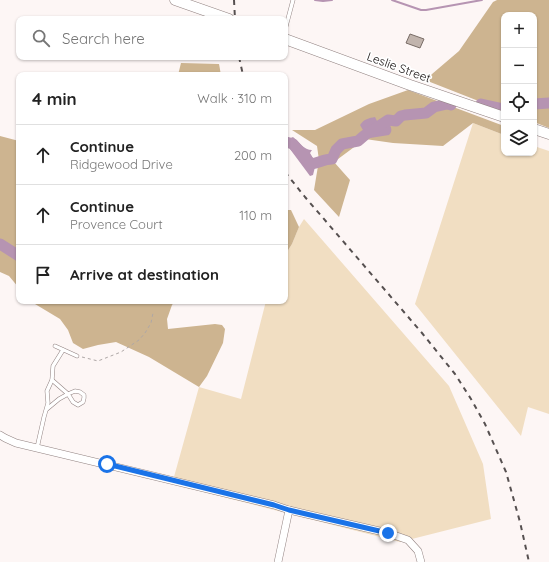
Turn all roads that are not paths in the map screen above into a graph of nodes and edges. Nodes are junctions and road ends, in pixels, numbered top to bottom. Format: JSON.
{"nodes":[{"id":1,"x":175,"y":0,"type":"edge"},
{"id":2,"x":293,"y":0,"type":"edge"},
{"id":3,"x":220,"y":16,"type":"edge"},
{"id":4,"x":288,"y":19,"type":"edge"},
{"id":5,"x":288,"y":40,"type":"edge"},
{"id":6,"x":501,"y":116,"type":"edge"},
{"id":7,"x":537,"y":130,"type":"edge"},
{"id":8,"x":549,"y":134,"type":"edge"},
{"id":9,"x":55,"y":346,"type":"dead end"},
{"id":10,"x":63,"y":350,"type":"junction"},
{"id":11,"x":77,"y":356,"type":"road end"},
{"id":12,"x":52,"y":380,"type":"junction"},
{"id":13,"x":68,"y":394,"type":"junction"},
{"id":14,"x":46,"y":410,"type":"junction"},
{"id":15,"x":0,"y":435,"type":"edge"},
{"id":16,"x":37,"y":448,"type":"junction"},
{"id":17,"x":289,"y":510,"type":"junction"},
{"id":18,"x":278,"y":562,"type":"edge"},
{"id":19,"x":421,"y":562,"type":"edge"}],
"edges":[{"from":1,"to":3,"type":"street"},
{"from":2,"to":4,"type":"lane"},
{"from":5,"to":6,"type":"street","name":"Leslie Street"},
{"from":7,"to":8,"type":"street"},
{"from":9,"to":10,"type":"lane"},
{"from":10,"to":11,"type":"lane"},
{"from":10,"to":12,"type":"lane"},
{"from":12,"to":13,"type":"lane"},
{"from":12,"to":14,"type":"lane"},
{"from":13,"to":13,"type":"lane"},
{"from":13,"to":14,"type":"lane"},
{"from":14,"to":16,"type":"lane"},
{"from":15,"to":16,"type":"street"},
{"from":16,"to":17,"type":"street"},
{"from":17,"to":18,"type":"street"},
{"from":17,"to":19,"type":"street"}]}
